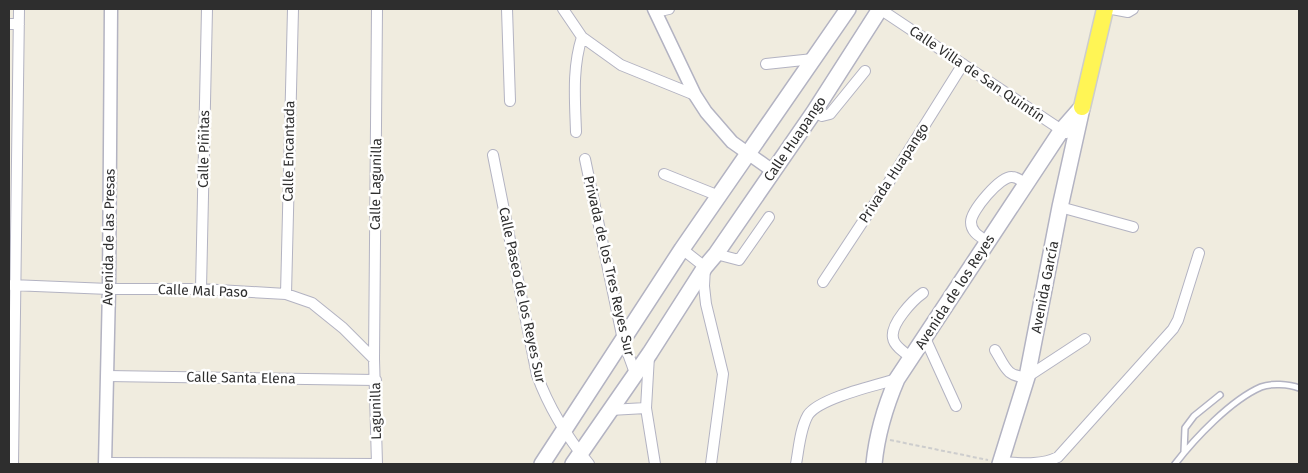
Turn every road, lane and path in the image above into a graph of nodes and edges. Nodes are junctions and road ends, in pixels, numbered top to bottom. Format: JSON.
{"nodes":[{"id":1,"x":19,"y":9,"type":"edge"},
{"id":2,"x":111,"y":9,"type":"edge"},
{"id":3,"x":207,"y":9,"type":"edge"},
{"id":4,"x":292,"y":9,"type":"edge"},
{"id":5,"x":378,"y":9,"type":"edge"},
{"id":6,"x":507,"y":9,"type":"edge"},
{"id":7,"x":563,"y":9,"type":"edge"},
{"id":8,"x":669,"y":9,"type":"edge"},
{"id":9,"x":848,"y":9,"type":"edge"},
{"id":10,"x":880,"y":9,"type":"edge"},
{"id":11,"x":1105,"y":9,"type":"edge"},
{"id":12,"x":1112,"y":9,"type":"edge"},
{"id":13,"x":1133,"y":9,"type":"edge"},
{"id":14,"x":655,"y":10,"type":"edge"},
{"id":15,"x":14,"y":24,"type":"edge"},
{"id":16,"x":582,"y":37,"type":"junction"},
{"id":17,"x":812,"y":59,"type":"junction"},
{"id":18,"x":766,"y":64,"type":"dead end"},
{"id":19,"x":964,"y":64,"type":"junction"},
{"id":20,"x":865,"y":71,"type":"dead end"},
{"id":21,"x":695,"y":95,"type":"junction"},
{"id":22,"x":510,"y":101,"type":"dead end"},
{"id":23,"x":1082,"y":107,"type":"junction"},
{"id":24,"x":13,"y":108,"type":"edge"},
{"id":25,"x":814,"y":112,"type":"junction"},
{"id":26,"x":1061,"y":130,"type":"junction"},
{"id":27,"x":576,"y":132,"type":"dead end"},
{"id":28,"x":1075,"y":140,"type":"junction"},
{"id":29,"x":493,"y":155,"type":"dead end"},
{"id":30,"x":748,"y":155,"type":"junction"},
{"id":31,"x":585,"y":159,"type":"dead end"},
{"id":32,"x":773,"y":171,"type":"junction"},
{"id":33,"x":664,"y":174,"type":"dead end"},
{"id":34,"x":1026,"y":184,"type":"junction"},
{"id":35,"x":720,"y":196,"type":"junction"},
{"id":36,"x":12,"y":197,"type":"edge"},
{"id":37,"x":1060,"y":207,"type":"junction"},
{"id":38,"x":769,"y":217,"type":"dead end"},
{"id":39,"x":1133,"y":228,"type":"dead end"},
{"id":40,"x":988,"y":242,"type":"junction"},
{"id":41,"x":682,"y":249,"type":"junction"},
{"id":42,"x":1199,"y":252,"type":"dead end"},
{"id":43,"x":716,"y":254,"type":"junction"},
{"id":44,"x":705,"y":266,"type":"junction"},
{"id":45,"x":823,"y":282,"type":"dead end"},
{"id":46,"x":12,"y":285,"type":"edge"},
{"id":47,"x":109,"y":289,"type":"junction"},
{"id":48,"x":201,"y":289,"type":"junction"},
{"id":49,"x":923,"y":293,"type":"dead end"},
{"id":50,"x":286,"y":294,"type":"junction"},
{"id":51,"x":925,"y":338,"type":"junction"},
{"id":52,"x":1085,"y":339,"type":"dead end"},
{"id":53,"x":623,"y":340,"type":"junction"},
{"id":54,"x":995,"y":350,"type":"dead end"},
{"id":55,"x":650,"y":353,"type":"junction"},
{"id":56,"x":912,"y":358,"type":"junction"},
{"id":57,"x":374,"y":359,"type":"junction"},
{"id":58,"x":635,"y":373,"type":"junction"},
{"id":59,"x":11,"y":375,"type":"edge"},
{"id":60,"x":107,"y":376,"type":"junction"},
{"id":61,"x":1027,"y":377,"type":"junction"},
{"id":62,"x":897,"y":378,"type":"junction"},
{"id":63,"x":376,"y":380,"type":"junction"},
{"id":64,"x":1299,"y":388,"type":"edge"},
{"id":65,"x":1220,"y":395,"type":"dead end"},
{"id":66,"x":956,"y":406,"type":"dead end"},
{"id":67,"x":646,"y":408,"type":"junction"},
{"id":68,"x":610,"y":410,"type":"junction"},
{"id":69,"x":564,"y":431,"type":"junction"},
{"id":70,"x":877,"y":437,"type":"junction"},
{"id":71,"x":1184,"y":452,"type":"junction"},
{"id":72,"x":581,"y":461,"type":"edge"},
{"id":73,"x":12,"y":462,"type":"edge"},
{"id":74,"x":105,"y":463,"type":"edge"},
{"id":75,"x":1000,"y":463,"type":"edge"},
{"id":76,"x":377,"y":464,"type":"edge"},
{"id":77,"x":542,"y":464,"type":"edge"},
{"id":78,"x":655,"y":464,"type":"edge"},
{"id":79,"x":711,"y":464,"type":"edge"},
{"id":80,"x":796,"y":464,"type":"edge"},
{"id":81,"x":874,"y":464,"type":"edge"},
{"id":82,"x":1175,"y":464,"type":"edge"}],
"edges":[{"from":1,"to":15,"type":"street"},
{"from":2,"to":47,"type":"street","name":"Avenida de las Presas"},
{"from":3,"to":48,"type":"street","name":"Calle Piñitas"},
{"from":4,"to":50,"type":"street","name":"Calle Encantada"},
{"from":5,"to":57,"type":"street","name":"Calle Lagunilla"},
{"from":6,"to":22,"type":"street"},
{"from":7,"to":16,"type":"street"},
{"from":8,"to":14,"type":"street"},
{"from":9,"to":17,"type":"main road"},
{"from":10,"to":19,"type":"street","name":"Calle Villa de San Quintín"},
{"from":10,"to":25,"type":"main road","name":"Calle Huapango"},
{"from":11,"to":23,"type":"main road","name":"Avenida García"},
{"from":12,"to":13,"type":"street"},
{"from":14,"to":21,"type":"street"},
{"from":15,"to":24,"type":"street"},
{"from":16,"to":21,"type":"street"},
{"from":16,"to":27,"type":"street"},
{"from":17,"to":18,"type":"street"},
{"from":17,"to":30,"type":"main road"},
{"from":19,"to":26,"type":"street","name":"Calle Villa de San Quintín"},
{"from":19,"to":45,"type":"street","name":"Privada Huapango"},
{"from":20,"to":25,"type":"street"},
{"from":21,"to":30,"type":"street"},
{"from":23,"to":26,"type":"main road","name":"Avenida García"},
{"from":23,"to":28,"type":"main road","name":"Avenida García"},
{"from":24,"to":36,"type":"street"},
{"from":25,"to":32,"type":"main road","name":"Calle Huapango"},
{"from":26,"to":28,"type":"street","name":"Calle Villa de San Quintín"},
{"from":26,"to":34,"type":"main road","name":"Avenida de los Reyes"},
{"from":28,"to":37,"type":"main road","name":"Avenida García"},
{"from":29,"to":69,"type":"street","name":"Calle Paseo de los Reyes Sur"},
{"from":30,"to":32,"type":"street"},
{"from":30,"to":35,"type":"main road"},
{"from":31,"to":53,"type":"street","name":"Privada de los Tres Reyes Sur"},
{"from":32,"to":43,"type":"main road","name":"Calle Huapango"},
{"from":33,"to":35,"type":"street"},
{"from":34,"to":40,"type":"main road","name":"Avenida de los Reyes"},
{"from":34,"to":40,"type":"street"},
{"from":35,"to":41,"type":"main road"},
{"from":36,"to":46,"type":"street"},
{"from":37,"to":39,"type":"street"},
{"from":37,"to":61,"type":"main road","name":"Avenida García"},
{"from":38,"to":43,"type":"street"},
{"from":40,"to":51,"type":"main road","name":"Avenida de los Reyes"},
{"from":41,"to":44,"type":"street"},
{"from":41,"to":53,"type":"main road"},
{"from":42,"to":75,"type":"street"},
{"from":43,"to":44,"type":"main road","name":"Calle Huapango"},
{"from":44,"to":55,"type":"main road","name":"Calle Huapango"},
{"from":44,"to":79,"type":"street"},
{"from":46,"to":47,"type":"street","name":"Calle Mal Paso"},
{"from":46,"to":59,"type":"street"},
{"from":47,"to":48,"type":"street","name":"Calle Mal Paso"},
{"from":47,"to":60,"type":"street","name":"Avenida de las Presas"},
{"from":48,"to":50,"type":"street","name":"Calle Mal Paso"},
{"from":49,"to":56,"type":"street"},
{"from":50,"to":57,"type":"street","name":"Calle Mal Paso"},
{"from":51,"to":56,"type":"main road","name":"Avenida de los Reyes"},
{"from":51,"to":66,"type":"street"},
{"from":52,"to":61,"type":"street"},
{"from":53,"to":58,"type":"street","name":"Privada de los Tres Reyes Sur"},
{"from":53,"to":69,"type":"main road"},
{"from":54,"to":61,"type":"street"},
{"from":55,"to":58,"type":"main road","name":"Calle Huapango"},
{"from":55,"to":67,"type":"street"},
{"from":56,"to":62,"type":"main road","name":"Avenida de los Reyes"},
{"from":57,"to":63,"type":"street","name":"Lagunilla"},
{"from":58,"to":68,"type":"main road","name":"Calle Huapango"},
{"from":59,"to":73,"type":"street"},
{"from":60,"to":63,"type":"street","name":"Calle Santa Elena"},
{"from":60,"to":74,"type":"street","name":"Avenida de las Presas"},
{"from":61,"to":75,"type":"main road","name":"Avenida García"},
{"from":62,"to":70,"type":"main road","name":"Avenida de los Reyes"},
{"from":62,"to":80,"type":"street"},
{"from":63,"to":76,"type":"street","name":"Lagunilla"},
{"from":64,"to":71,"type":"lane"},
{"from":65,"to":71,"type":"lane"},
{"from":67,"to":68,"type":"street"},
{"from":67,"to":78,"type":"street"},
{"from":68,"to":72,"type":"main road","name":"Calle Huapango"},
{"from":69,"to":72,"type":"street","name":"Calle Paseo de los Reyes Sur"},
{"from":69,"to":77,"type":"main road"},
{"from":70,"to":75,"type":"path"},
{"from":70,"to":81,"type":"main road","name":"Avenida de los Reyes"},
{"from":71,"to":82,"type":"lane"},
{"from":74,"to":76,"type":"street"}]}
